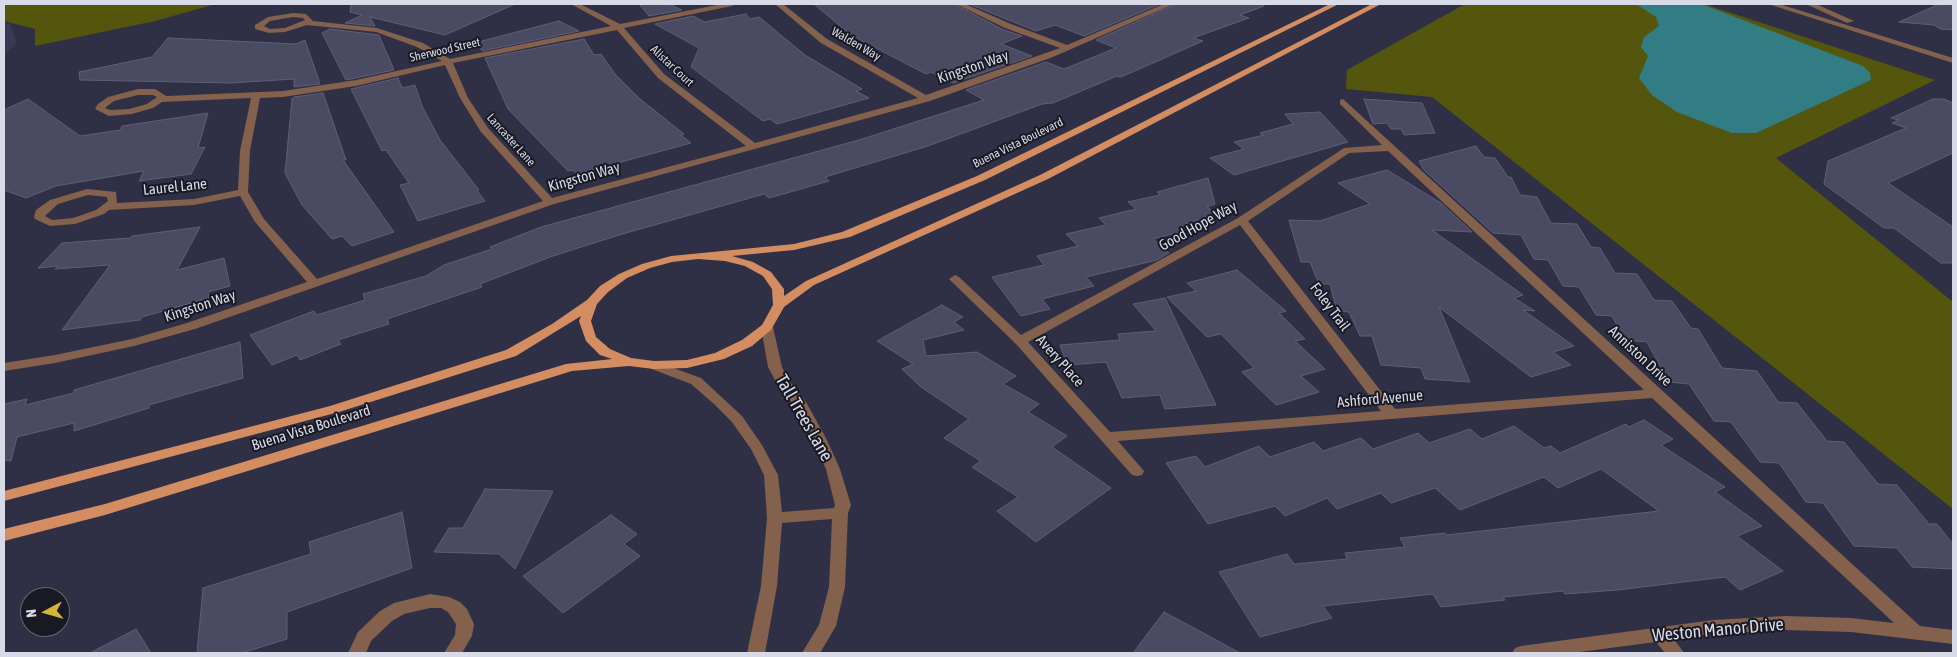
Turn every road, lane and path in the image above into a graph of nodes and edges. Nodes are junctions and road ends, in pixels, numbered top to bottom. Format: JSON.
{"nodes":[{"id":1,"x":575,"y":4,"type":"edge"},
{"id":2,"x":732,"y":4,"type":"edge"},
{"id":3,"x":779,"y":4,"type":"edge"},
{"id":4,"x":960,"y":4,"type":"edge"},
{"id":5,"x":1167,"y":4,"type":"edge"},
{"id":6,"x":1335,"y":4,"type":"edge"},
{"id":7,"x":1377,"y":4,"type":"edge"},
{"id":8,"x":1772,"y":4,"type":"edge"},
{"id":9,"x":1810,"y":4,"type":"edge"},
{"id":10,"x":306,"y":23,"type":"junction"},
{"id":11,"x":619,"y":27,"type":"junction"},
{"id":12,"x":1067,"y":48,"type":"junction"},
{"id":13,"x":1928,"y":54,"type":"junction"},
{"id":14,"x":1953,"y":61,"type":"edge"},
{"id":15,"x":448,"y":62,"type":"junction"},
{"id":16,"x":256,"y":96,"type":"junction"},
{"id":17,"x":927,"y":98,"type":"junction"},
{"id":18,"x":161,"y":99,"type":"junction"},
{"id":19,"x":1342,"y":102,"type":"dead end"},
{"id":20,"x":754,"y":147,"type":"junction"},
{"id":21,"x":1390,"y":148,"type":"junction"},
{"id":22,"x":243,"y":192,"type":"junction"},
{"id":23,"x":550,"y":202,"type":"junction"},
{"id":24,"x":108,"y":207,"type":"junction"},
{"id":25,"x":1242,"y":220,"type":"junction"},
{"id":26,"x":698,"y":256,"type":"junction"},
{"id":27,"x":955,"y":278,"type":"dead end"},
{"id":28,"x":314,"y":284,"type":"junction"},
{"id":29,"x":591,"y":303,"type":"junction"},
{"id":30,"x":779,"y":305,"type":"junction"},
{"id":31,"x":767,"y":327,"type":"junction"},
{"id":32,"x":1020,"y":341,"type":"junction"},
{"id":33,"x":629,"y":362,"type":"junction"},
{"id":34,"x":654,"y":366,"type":"junction"},
{"id":35,"x":4,"y":367,"type":"edge"},
{"id":36,"x":1656,"y":393,"type":"junction"},
{"id":37,"x":1391,"y":414,"type":"junction"},
{"id":38,"x":1107,"y":437,"type":"junction"},
{"id":39,"x":1136,"y":471,"type":"dead end"},
{"id":40,"x":4,"y":496,"type":"edge"},
{"id":41,"x":840,"y":513,"type":"junction"},
{"id":42,"x":775,"y":518,"type":"junction"},
{"id":43,"x":4,"y":535,"type":"edge"},
{"id":44,"x":1916,"y":633,"type":"junction"},
{"id":45,"x":1661,"y":635,"type":"junction"},
{"id":46,"x":1953,"y":637,"type":"edge"},
{"id":47,"x":357,"y":653,"type":"edge"},
{"id":48,"x":453,"y":653,"type":"edge"},
{"id":49,"x":756,"y":653,"type":"edge"},
{"id":50,"x":811,"y":653,"type":"edge"},
{"id":51,"x":1521,"y":653,"type":"edge"},
{"id":52,"x":1675,"y":653,"type":"edge"}],
"edges":[{"from":1,"to":11,"type":"street","name":"Alistar Court"},
{"from":2,"to":11,"type":"street","name":"Sherwood Street"},
{"from":3,"to":17,"type":"street","name":"Walden Way"},
{"from":4,"to":12,"type":"street"},
{"from":5,"to":12,"type":"street","name":"Kingston Way"},
{"from":6,"to":26,"type":"main road","name":"Buena Vista Boulevard"},
{"from":7,"to":30,"type":"main road","name":"Buena Vista Boulevard"},
{"from":8,"to":13,"type":"street"},
{"from":9,"to":13,"type":"street"},
{"from":10,"to":10,"type":"street"},
{"from":10,"to":15,"type":"street"},
{"from":11,"to":15,"type":"street","name":"Sherwood Street"},
{"from":11,"to":20,"type":"street","name":"Alistar Court"},
{"from":12,"to":17,"type":"street","name":"Kingston Way"},
{"from":13,"to":14,"type":"street"},
{"from":15,"to":16,"type":"street","name":"Sherwood Street"},
{"from":15,"to":23,"type":"street","name":"Lancaster Lane"},
{"from":16,"to":18,"type":"street","name":"Sherwood Street"},
{"from":16,"to":22,"type":"street"},
{"from":17,"to":20,"type":"street","name":"Kingston Way"},
{"from":18,"to":18,"type":"street","name":"Sherwood Street"},
{"from":19,"to":21,"type":"street","name":"Anniston Drive"},
{"from":20,"to":23,"type":"street","name":"Kingston Way"},
{"from":21,"to":25,"type":"street","name":"Good Hope Way"},
{"from":21,"to":36,"type":"street","name":"Anniston Drive"},
{"from":22,"to":24,"type":"street","name":"Laurel Lane"},
{"from":22,"to":28,"type":"street"},
{"from":23,"to":28,"type":"street","name":"Kingston Way"},
{"from":24,"to":24,"type":"street","name":"Laurel Lane"},
{"from":25,"to":32,"type":"street","name":"Good Hope Way"},
{"from":25,"to":37,"type":"street","name":"Foley Trail"},
{"from":26,"to":29,"type":"main road","name":"Buena Vista Boulevard"},
{"from":26,"to":30,"type":"main road","name":"Buena Vista Boulevard"},
{"from":27,"to":32,"type":"street","name":"Avery Place"},
{"from":28,"to":35,"type":"street","name":"Kingston Way"},
{"from":29,"to":33,"type":"main road","name":"Buena Vista Boulevard"},
{"from":29,"to":40,"type":"main road","name":"Buena Vista Boulevard"},
{"from":30,"to":31,"type":"main road","name":"Buena Vista Boulevard"},
{"from":31,"to":34,"type":"main road","name":"Buena Vista Boulevard"},
{"from":31,"to":41,"type":"street","name":"Tall Trees Lane"},
{"from":32,"to":38,"type":"street","name":"Avery Place"},
{"from":33,"to":34,"type":"main road","name":"Buena Vista Boulevard"},
{"from":33,"to":43,"type":"main road","name":"Buena Vista Boulevard"},
{"from":34,"to":42,"type":"street"},
{"from":36,"to":37,"type":"street","name":"Ashford Avenue"},
{"from":36,"to":44,"type":"street","name":"Anniston Drive"},
{"from":37,"to":38,"type":"street","name":"Ashford Avenue"},
{"from":38,"to":39,"type":"street","name":"Avery Place"},
{"from":41,"to":42,"type":"street"},
{"from":41,"to":50,"type":"street","name":"Tall Trees Lane"},
{"from":42,"to":49,"type":"street"},
{"from":44,"to":45,"type":"street","name":"Weston Manor Drive"},
{"from":44,"to":46,"type":"street","name":"Weston Manor Drive"},
{"from":45,"to":51,"type":"street","name":"Weston Manor Drive"},
{"from":45,"to":52,"type":"street"},
{"from":47,"to":48,"type":"street"}]}
